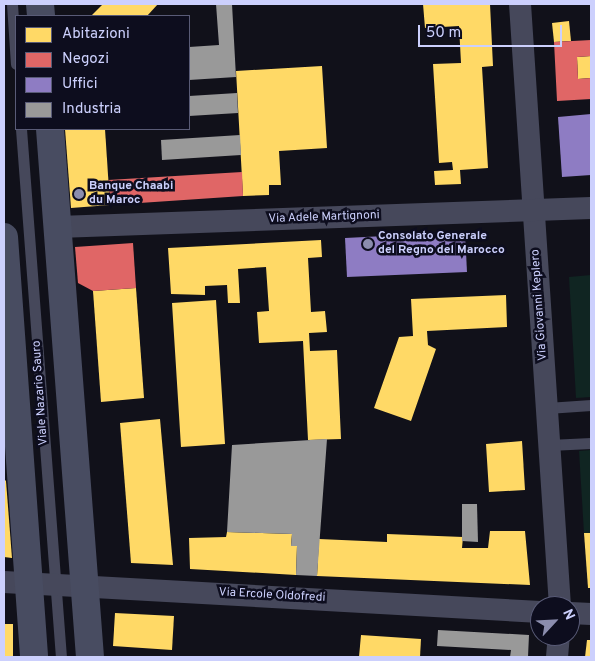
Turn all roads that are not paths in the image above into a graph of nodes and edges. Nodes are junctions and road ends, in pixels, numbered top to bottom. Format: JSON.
{"nodes":[{"id":1,"x":12,"y":4,"type":"edge"},
{"id":2,"x":520,"y":4,"type":"edge"},
{"id":3,"x":15,"y":49,"type":"edge"},
{"id":4,"x":21,"y":130,"type":"edge"},
{"id":5,"x":50,"y":130,"type":"edge"},
{"id":6,"x":591,"y":208,"type":"edge"},
{"id":7,"x":534,"y":211,"type":"junction"},
{"id":8,"x":58,"y":227,"type":"junction"},
{"id":9,"x":4,"y":237,"type":"edge"},
{"id":10,"x":591,"y":405,"type":"edge"},
{"id":11,"x":547,"y":408,"type":"junction"},
{"id":12,"x":591,"y":442,"type":"edge"},
{"id":13,"x":550,"y":445,"type":"junction"},
{"id":14,"x":4,"y":582,"type":"edge"},
{"id":15,"x":43,"y":584,"type":"junction"},
{"id":16,"x":86,"y":585,"type":"junction"},
{"id":17,"x":559,"y":596,"type":"edge"},
{"id":18,"x":530,"y":611,"type":"edge"},
{"id":19,"x":34,"y":657,"type":"edge"},
{"id":20,"x":61,"y":657,"type":"edge"},
{"id":21,"x":90,"y":657,"type":"edge"}],
"edges":[{"from":1,"to":3,"type":"lane"},
{"from":2,"to":7,"type":"street","name":"Via Giovanni Keplero"},
{"from":4,"to":15,"type":"lane","name":"Viale Nazario Sauro"},
{"from":5,"to":8,"type":"main road"},
{"from":6,"to":7,"type":"street","name":"Via Adele Martignoni"},
{"from":7,"to":8,"type":"street","name":"Via Adele Martignoni"},
{"from":7,"to":11,"type":"street","name":"Via Giovanni Keplero"},
{"from":8,"to":16,"type":"main road"},
{"from":9,"to":15,"type":"main road","name":"Viale Nazario Sauro"},
{"from":10,"to":11,"type":"lane"},
{"from":11,"to":13,"type":"street","name":"Via Giovanni Keplero"},
{"from":12,"to":13,"type":"lane"},
{"from":13,"to":17,"type":"street","name":"Via Giovanni Keplero"},
{"from":14,"to":15,"type":"street","name":"Via Ercole Oldofredi"},
{"from":15,"to":16,"type":"street","name":"Via Ercole Oldofredi"},
{"from":15,"to":19,"type":"main road","name":"Viale Nazario Sauro"},
{"from":15,"to":20,"type":"lane","name":"Viale Nazario Sauro"},
{"from":16,"to":18,"type":"street","name":"Via Ercole Oldofredi"},
{"from":16,"to":21,"type":"main road"}]}
